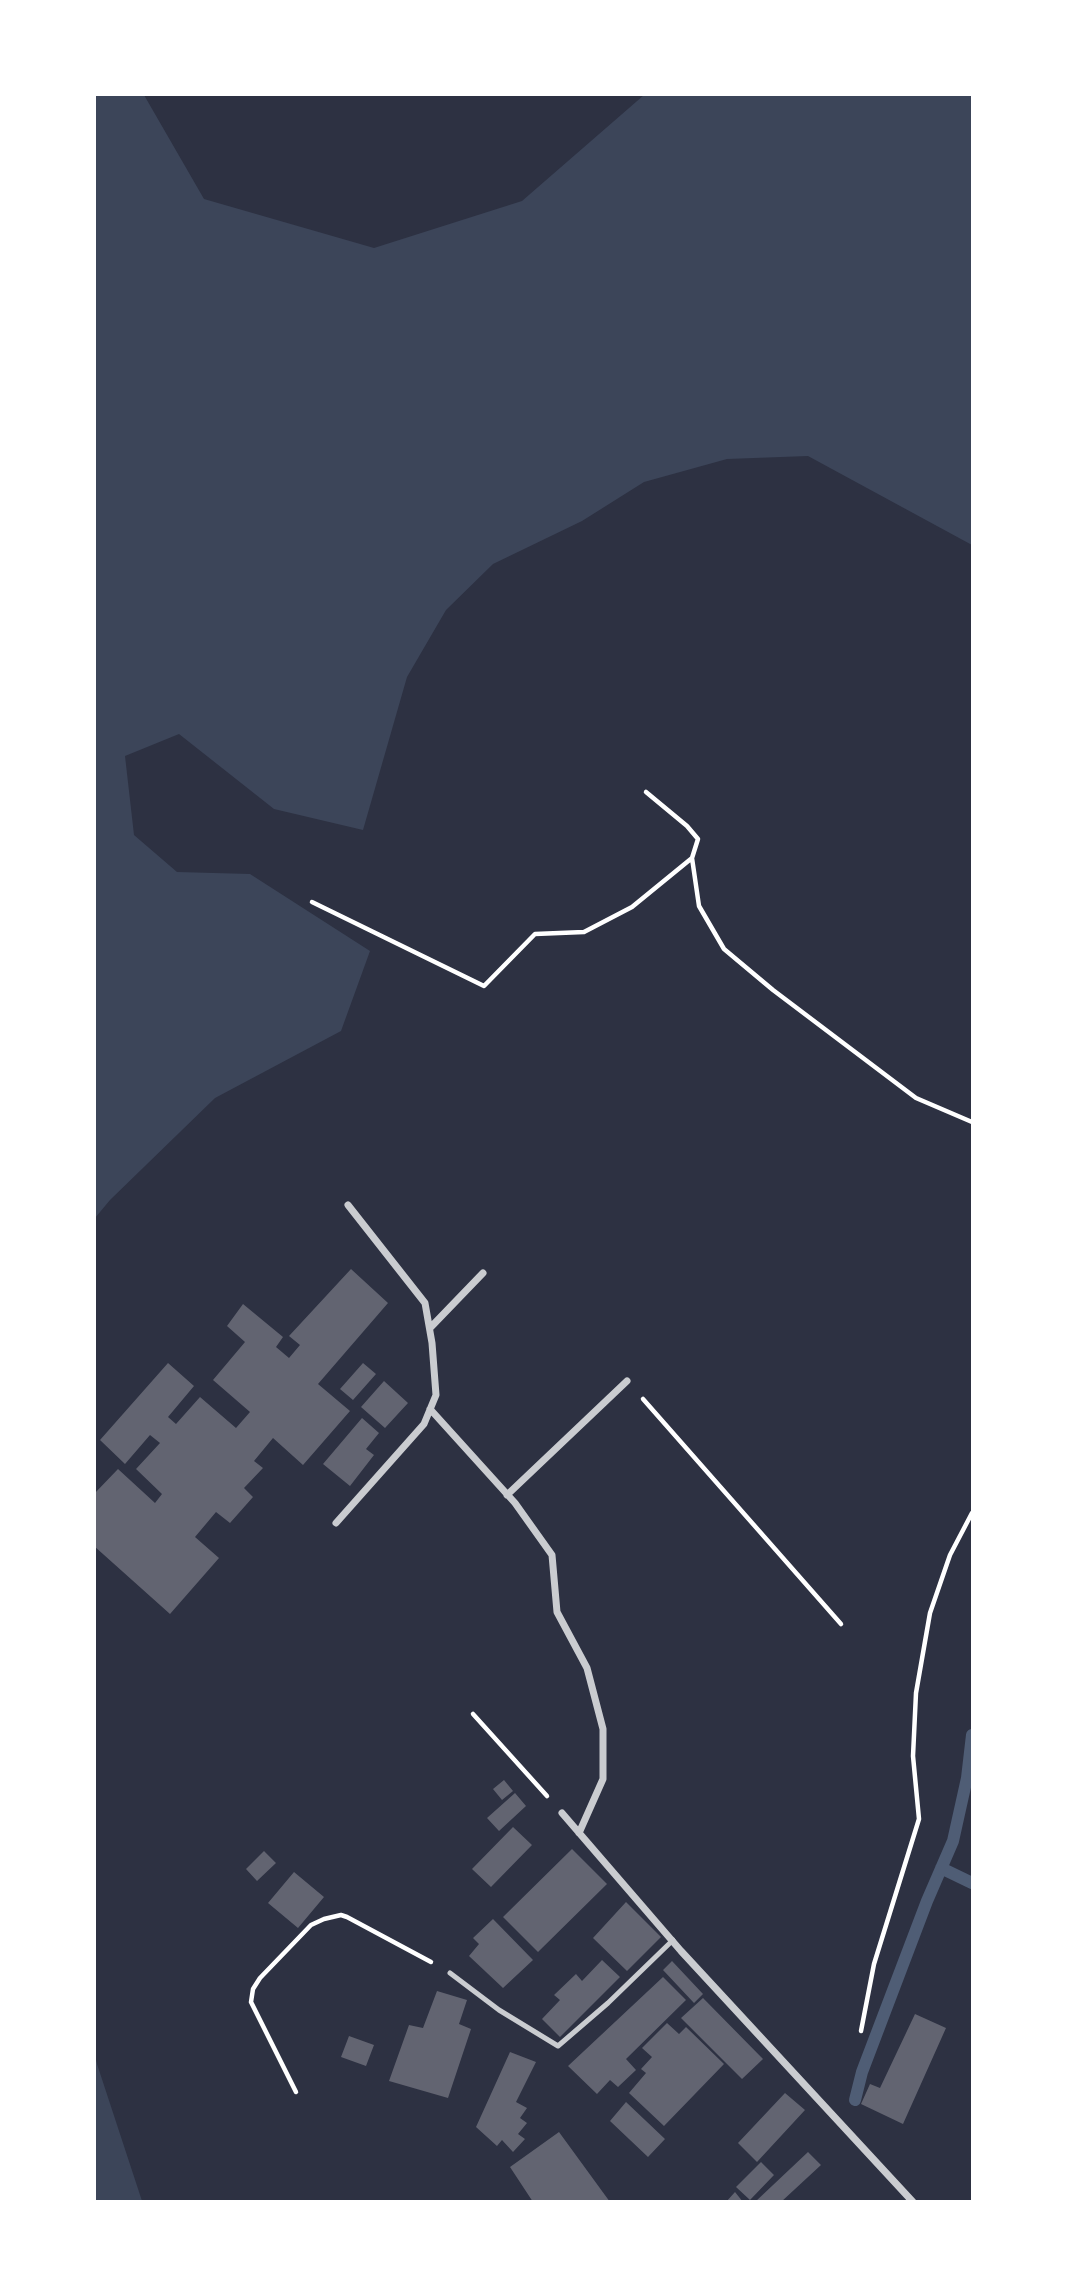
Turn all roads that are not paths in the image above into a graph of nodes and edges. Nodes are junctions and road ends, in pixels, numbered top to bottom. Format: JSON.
{"nodes":[{"id":1,"x":348,"y":1205,"type":"dead end"},
{"id":2,"x":483,"y":1272,"type":"dead end"},
{"id":3,"x":430,"y":1328,"type":"junction"},
{"id":4,"x":627,"y":1381,"type":"road end"},
{"id":5,"x":430,"y":1409,"type":"junction"},
{"id":6,"x":507,"y":1494,"type":"junction"},
{"id":7,"x":336,"y":1522,"type":"dead end"},
{"id":8,"x":562,"y":1813,"type":"road end"},
{"id":9,"x":579,"y":1833,"type":"junction"},
{"id":10,"x":673,"y":1940,"type":"junction"},
{"id":11,"x":450,"y":1973,"type":"road end"},
{"id":12,"x":913,"y":2202,"type":"edge"}],
"edges":[{"from":1,"to":3,"type":"street"},
{"from":2,"to":3,"type":"street"},
{"from":3,"to":5,"type":"street"},
{"from":4,"to":6,"type":"street"},
{"from":5,"to":6,"type":"street"},
{"from":5,"to":7,"type":"street"},
{"from":6,"to":9,"type":"street"},
{"from":8,"to":9,"type":"street"},
{"from":9,"to":10,"type":"street"},
{"from":10,"to":11,"type":"lane"},
{"from":10,"to":12,"type":"street"}]}
